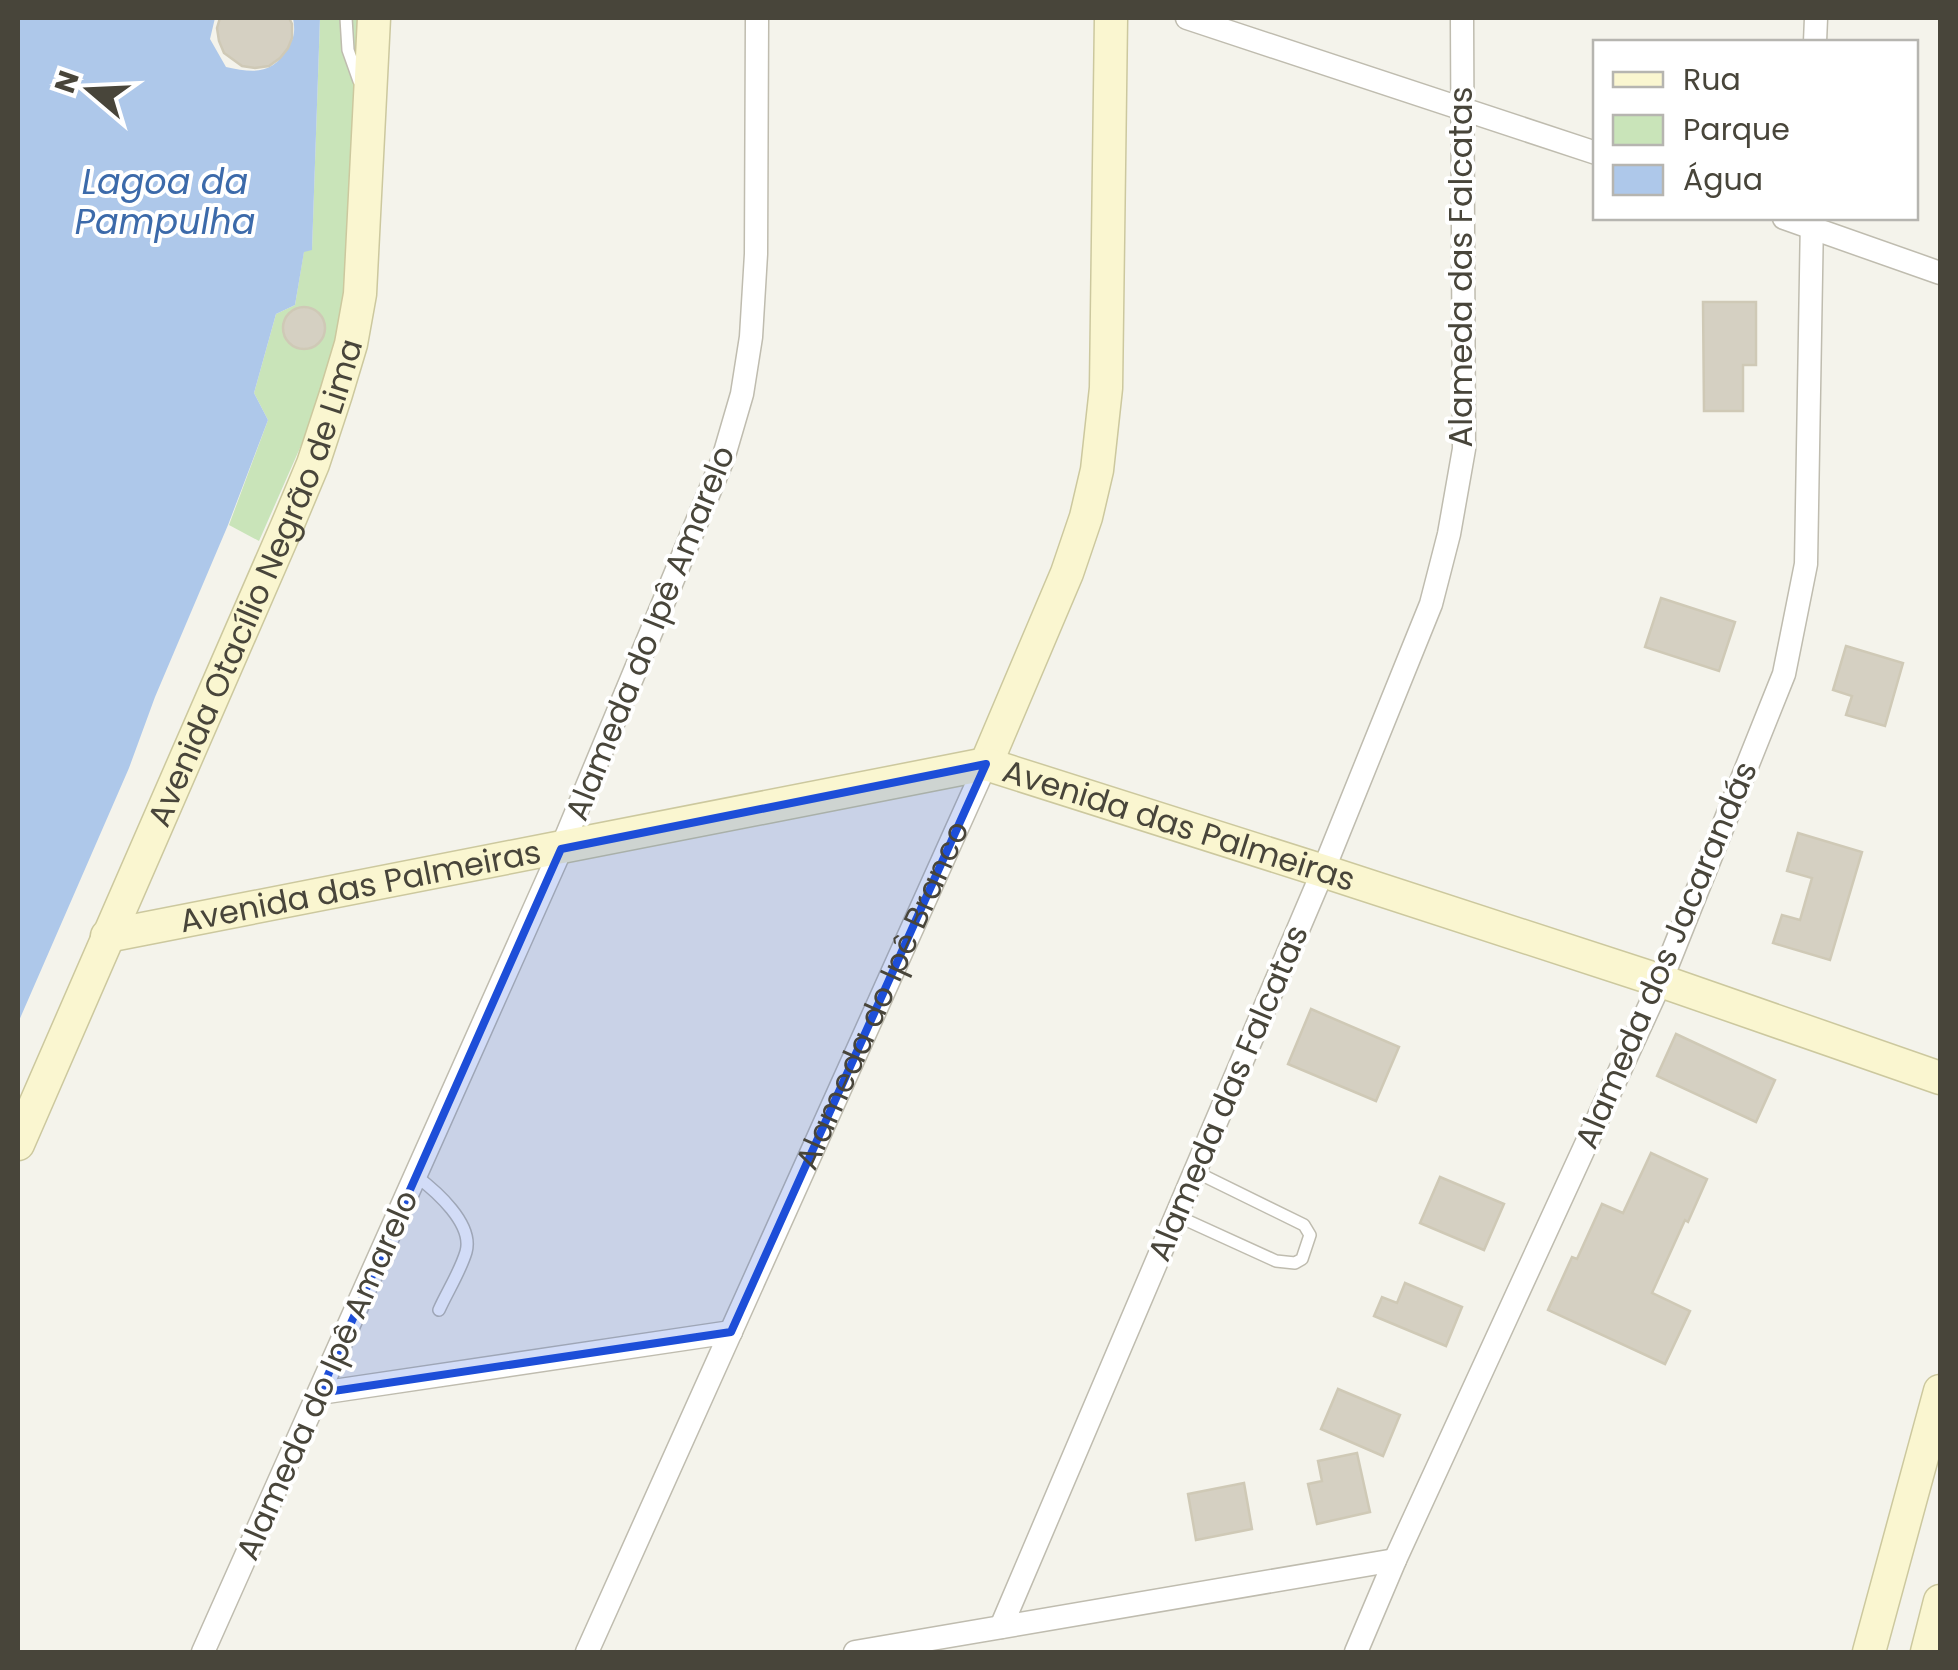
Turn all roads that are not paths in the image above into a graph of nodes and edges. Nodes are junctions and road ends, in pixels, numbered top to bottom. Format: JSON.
{"nodes":[{"id":1,"x":346,"y":18,"type":"edge"},
{"id":2,"x":374,"y":18,"type":"edge"},
{"id":3,"x":757,"y":18,"type":"edge"},
{"id":4,"x":1111,"y":18,"type":"edge"},
{"id":5,"x":1187,"y":18,"type":"edge"},
{"id":6,"x":1462,"y":18,"type":"edge"},
{"id":7,"x":370,"y":97,"type":"junction"},
{"id":8,"x":1461,"y":107,"type":"junction"},
{"id":9,"x":1593,"y":152,"type":"edge"},
{"id":10,"x":1812,"y":222,"type":"edge"},
{"id":11,"x":1940,"y":273,"type":"edge"},
{"id":12,"x":986,"y":764,"type":"junction"},
{"id":13,"x":561,"y":848,"type":"junction"},
{"id":14,"x":1323,"y":870,"type":"junction"},
{"id":15,"x":107,"y":936,"type":"junction"},
{"id":16,"x":1661,"y":982,"type":"junction"},
{"id":17,"x":1879,"y":1056,"type":"junction"},
{"id":18,"x":1940,"y":1068,"type":"edge"},
{"id":19,"x":1940,"y":1078,"type":"edge"},
{"id":20,"x":20,"y":1133,"type":"edge"},
{"id":21,"x":1194,"y":1171,"type":"junction"},
{"id":22,"x":416,"y":1176,"type":"junction"},
{"id":23,"x":1175,"y":1214,"type":"junction"},
{"id":24,"x":439,"y":1310,"type":"dead end"},
{"id":25,"x":730,"y":1332,"type":"junction"},
{"id":26,"x":320,"y":1393,"type":"junction"},
{"id":27,"x":1939,"y":1401,"type":"edge"},
{"id":28,"x":1396,"y":1560,"type":"junction"},
{"id":29,"x":1940,"y":1601,"type":"edge"},
{"id":30,"x":1001,"y":1627,"type":"junction"},
{"id":31,"x":203,"y":1652,"type":"edge"},
{"id":32,"x":586,"y":1652,"type":"edge"},
{"id":33,"x":855,"y":1652,"type":"edge"},
{"id":34,"x":1356,"y":1652,"type":"edge"},
{"id":35,"x":1869,"y":1652,"type":"edge"},
{"id":36,"x":1927,"y":1652,"type":"edge"}],
"edges":[{"from":1,"to":7,"type":"lane"},
{"from":2,"to":7,"type":"street","name":"Avenida Otacílio Negrão de Lima"},
{"from":3,"to":13,"type":"street","name":"Alameda do Ipê Amarelo"},
{"from":4,"to":12,"type":"street","name":"Alameda do Ipê Branco"},
{"from":5,"to":8,"type":"street"},
{"from":6,"to":8,"type":"street","name":"Alameda das Falcatas"},
{"from":7,"to":15,"type":"street","name":"Avenida Otacílio Negrão de Lima"},
{"from":8,"to":9,"type":"street"},
{"from":8,"to":14,"type":"street","name":"Alameda das Falcatas"},
{"from":10,"to":11,"type":"street"},
{"from":10,"to":16,"type":"street","name":"Alameda dos Jacarandás"},
{"from":12,"to":13,"type":"street","name":"Avenida das Palmeiras"},
{"from":12,"to":14,"type":"street","name":"Avenida das Palmeiras"},
{"from":12,"to":25,"type":"street","name":"Alameda do Ipê Branco"},
{"from":13,"to":15,"type":"street","name":"Avenida das Palmeiras"},
{"from":13,"to":22,"type":"street","name":"Alameda do Ipê Amarelo"},
{"from":14,"to":16,"type":"street","name":"Avenida das Palmeiras"},
{"from":14,"to":21,"type":"street","name":"Alameda das Falcatas"},
{"from":15,"to":20,"type":"street","name":"Avenida Otacílio Negrão de Lima"},
{"from":16,"to":17,"type":"street","name":"Avenida das Palmeiras"},
{"from":16,"to":28,"type":"street","name":"Alameda dos Jacarandás"},
{"from":17,"to":18,"type":"street","name":"Avenida das Palmeiras"},
{"from":17,"to":19,"type":"street","name":"Avenida das Palmeiras"},
{"from":21,"to":23,"type":"street","name":"Alameda das Falcatas"},
{"from":21,"to":23,"type":"lane"},
{"from":22,"to":24,"type":"lane"},
{"from":22,"to":26,"type":"street","name":"Alameda do Ipê Amarelo"},
{"from":23,"to":30,"type":"street","name":"Alameda das Falcatas"},
{"from":25,"to":26,"type":"street"},
{"from":25,"to":32,"type":"street","name":"Alameda do Ipê Branco"},
{"from":26,"to":31,"type":"street","name":"Alameda do Ipê Amarelo"},
{"from":27,"to":35,"type":"street"},
{"from":28,"to":30,"type":"street"},
{"from":28,"to":34,"type":"street","name":"Alameda dos Jacarandás"},
{"from":29,"to":36,"type":"street"},
{"from":30,"to":33,"type":"street"}]}
